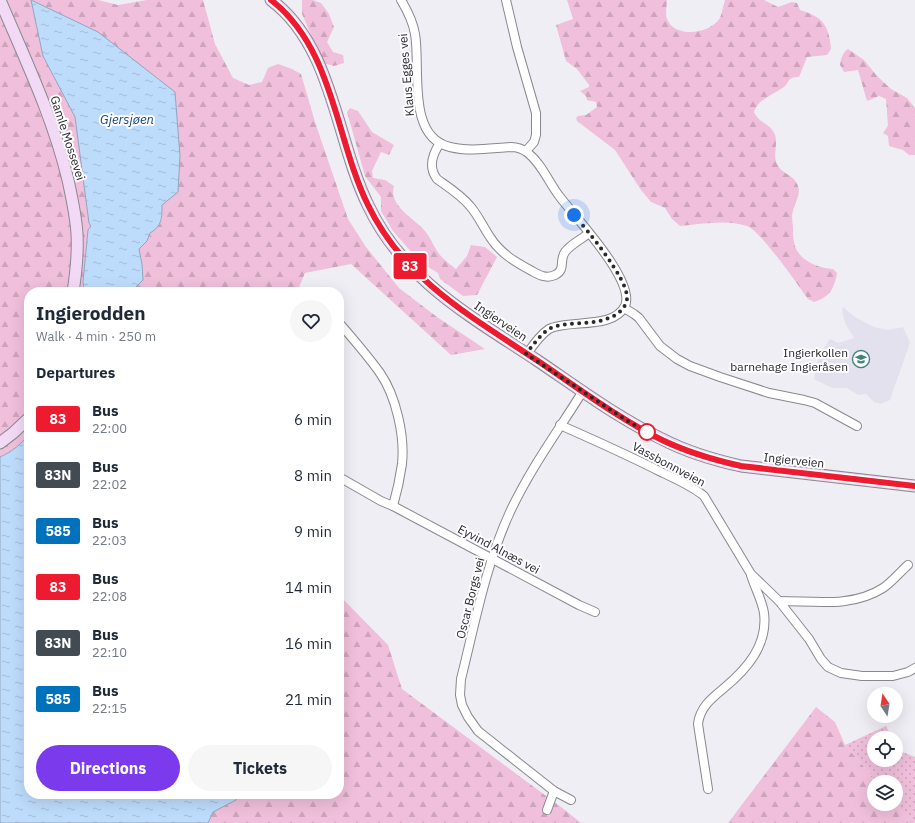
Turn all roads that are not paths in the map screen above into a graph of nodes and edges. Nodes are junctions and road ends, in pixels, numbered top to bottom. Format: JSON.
{"nodes":[{"id":1,"x":0,"y":0,"type":"edge"},
{"id":2,"x":271,"y":0,"type":"edge"},
{"id":3,"x":401,"y":0,"type":"edge"},
{"id":4,"x":506,"y":0,"type":"edge"},
{"id":5,"x":440,"y":143,"type":"junction"},
{"id":6,"x":526,"y":151,"type":"junction"},
{"id":7,"x":589,"y":233,"type":"junction"},
{"id":8,"x":73,"y":287,"type":"edge"},
{"id":9,"x":624,"y":308,"type":"junction"},
{"id":10,"x":344,"y":329,"type":"edge"},
{"id":11,"x":526,"y":354,"type":"junction"},
{"id":12,"x":583,"y":391,"type":"junction"},
{"id":13,"x":24,"y":423,"type":"edge"},
{"id":14,"x":560,"y":425,"type":"junction"},
{"id":15,"x":856,"y":426,"type":"dead end"},
{"id":16,"x":0,"y":443,"type":"edge"},
{"id":17,"x":344,"y":480,"type":"edge"},
{"id":18,"x":915,"y":486,"type":"edge"},
{"id":19,"x":393,"y":506,"type":"junction"},
{"id":20,"x":492,"y":558,"type":"junction"},
{"id":21,"x":908,"y":565,"type":"dead end"},
{"id":22,"x":751,"y":574,"type":"junction"},
{"id":23,"x":779,"y":600,"type":"junction"},
{"id":24,"x":595,"y":612,"type":"dead end"},
{"id":25,"x":915,"y":668,"type":"edge"},
{"id":26,"x":708,"y":789,"type":"dead end"},
{"id":27,"x":554,"y":791,"type":"junction"},
{"id":28,"x":571,"y":800,"type":"dead end"},
{"id":29,"x":547,"y":810,"type":"dead end"}],
"edges":[{"from":1,"to":8,"type":"main road","name":"Gamle Mossevei"},
{"from":2,"to":11,"type":"main road","name":"Ingierveien"},
{"from":3,"to":5,"type":"street","name":"Klaus Egges vei"},
{"from":4,"to":6,"type":"street"},
{"from":5,"to":6,"type":"street","name":"Klaus Egges vei"},
{"from":5,"to":7,"type":"street"},
{"from":6,"to":7,"type":"street"},
{"from":7,"to":9,"type":"street"},
{"from":9,"to":11,"type":"street"},
{"from":9,"to":15,"type":"street"},
{"from":10,"to":19,"type":"street"},
{"from":11,"to":12,"type":"main road","name":"Ingierveien"},
{"from":12,"to":14,"type":"street","name":"Oscar Borgs vei"},
{"from":12,"to":18,"type":"main road","name":"Ingierveien"},
{"from":13,"to":16,"type":"main road"},
{"from":14,"to":20,"type":"street","name":"Oscar Borgs vei"},
{"from":14,"to":22,"type":"street","name":"Vassbonnveien"},
{"from":17,"to":19,"type":"street","name":"Eyvind Alnæs vei"},
{"from":19,"to":20,"type":"street","name":"Eyvind Alnæs vei"},
{"from":20,"to":24,"type":"street","name":"Eyvind Alnæs vei"},
{"from":20,"to":27,"type":"street","name":"Oscar Borgs vei"},
{"from":21,"to":23,"type":"street"},
{"from":22,"to":23,"type":"street","name":"Vassbonnveien"},
{"from":22,"to":26,"type":"street","name":"Vassbonnveien"},
{"from":23,"to":25,"type":"street","name":"Vassbonnveien"},
{"from":27,"to":28,"type":"street","name":"Oscar Borgs vei"},
{"from":27,"to":29,"type":"street"}]}
